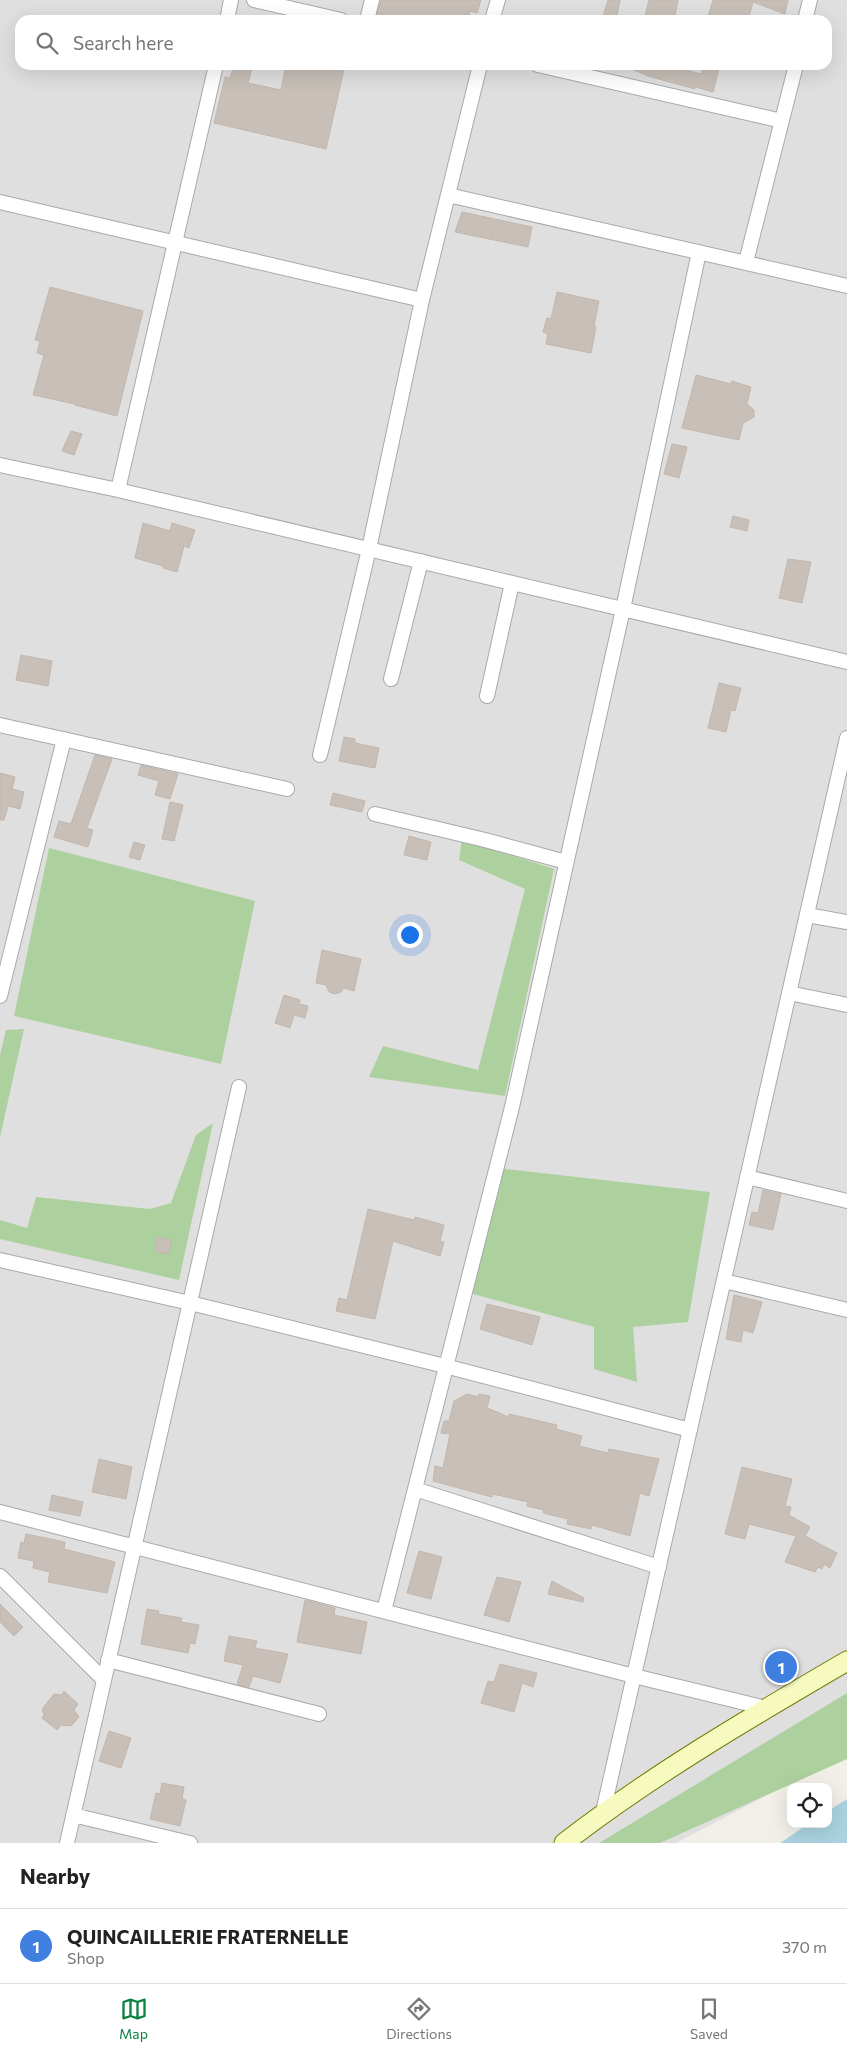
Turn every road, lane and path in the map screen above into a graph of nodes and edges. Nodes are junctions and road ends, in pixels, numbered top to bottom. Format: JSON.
{"nodes":[{"id":1,"x":231,"y":0,"type":"edge"},
{"id":2,"x":254,"y":0,"type":"edge"},
{"id":3,"x":372,"y":0,"type":"edge"},
{"id":4,"x":498,"y":0,"type":"edge"},
{"id":5,"x":810,"y":0,"type":"edge"},
{"id":6,"x":228,"y":15,"type":"edge"},
{"id":7,"x":319,"y":15,"type":"edge"},
{"id":8,"x":368,"y":15,"type":"edge"},
{"id":9,"x":494,"y":15,"type":"edge"},
{"id":10,"x":806,"y":15,"type":"edge"},
{"id":11,"x":215,"y":70,"type":"edge"},
{"id":12,"x":479,"y":70,"type":"edge"},
{"id":13,"x":560,"y":70,"type":"edge"},
{"id":14,"x":795,"y":70,"type":"edge"},
{"id":15,"x":782,"y":121,"type":"junction"},
{"id":16,"x":448,"y":195,"type":"junction"},
{"id":17,"x":0,"y":202,"type":"edge"},
{"id":18,"x":175,"y":243,"type":"junction"},
{"id":19,"x":699,"y":252,"type":"junction"},
{"id":20,"x":746,"y":262,"type":"junction"},
{"id":21,"x":847,"y":286,"type":"edge"},
{"id":22,"x":422,"y":300,"type":"junction"},
{"id":23,"x":0,"y":465,"type":"edge"},
{"id":24,"x":118,"y":490,"type":"junction"},
{"id":25,"x":369,"y":549,"type":"junction"},
{"id":26,"x":421,"y":562,"type":"junction"},
{"id":27,"x":512,"y":583,"type":"junction"},
{"id":28,"x":622,"y":609,"type":"junction"},
{"id":29,"x":847,"y":662,"type":"edge"},
{"id":30,"x":391,"y":679,"type":"dead end"},
{"id":31,"x":487,"y":696,"type":"dead end"},
{"id":32,"x":0,"y":725,"type":"edge"},
{"id":33,"x":847,"y":738,"type":"edge"},
{"id":34,"x":64,"y":739,"type":"junction"},
{"id":35,"x":320,"y":755,"type":"dead end"},
{"id":36,"x":287,"y":789,"type":"dead end"},
{"id":37,"x":375,"y":814,"type":"dead end"},
{"id":38,"x":566,"y":862,"type":"junction"},
{"id":39,"x":807,"y":915,"type":"junction"},
{"id":40,"x":847,"y":922,"type":"edge"},
{"id":41,"x":789,"y":992,"type":"junction"},
{"id":42,"x":0,"y":996,"type":"edge"},
{"id":43,"x":847,"y":1005,"type":"edge"},
{"id":44,"x":239,"y":1087,"type":"dead end"},
{"id":45,"x":747,"y":1177,"type":"junction"},
{"id":46,"x":847,"y":1201,"type":"edge"},
{"id":47,"x":0,"y":1260,"type":"edge"},
{"id":48,"x":724,"y":1282,"type":"junction"},
{"id":49,"x":190,"y":1304,"type":"junction"},
{"id":50,"x":847,"y":1310,"type":"edge"},
{"id":51,"x":445,"y":1366,"type":"junction"},
{"id":52,"x":690,"y":1430,"type":"junction"},
{"id":53,"x":416,"y":1489,"type":"junction"},
{"id":54,"x":0,"y":1512,"type":"edge"},
{"id":55,"x":134,"y":1547,"type":"junction"},
{"id":56,"x":659,"y":1567,"type":"junction"},
{"id":57,"x":0,"y":1576,"type":"edge"},
{"id":58,"x":384,"y":1611,"type":"junction"},
{"id":59,"x":108,"y":1660,"type":"junction"},
{"id":60,"x":847,"y":1661,"type":"edge"},
{"id":61,"x":634,"y":1676,"type":"junction"},
{"id":62,"x":104,"y":1680,"type":"junction"},
{"id":63,"x":766,"y":1708,"type":"junction"},
{"id":64,"x":319,"y":1714,"type":"dead end"},
{"id":65,"x":603,"y":1812,"type":"junction"},
{"id":66,"x":73,"y":1815,"type":"junction"},
{"id":67,"x":67,"y":1843,"type":"edge"},
{"id":68,"x":190,"y":1843,"type":"edge"},
{"id":69,"x":564,"y":1843,"type":"edge"}],
"edges":[{"from":1,"to":6,"type":"street"},
{"from":2,"to":7,"type":"street"},
{"from":3,"to":8,"type":"street"},
{"from":4,"to":9,"type":"street"},
{"from":5,"to":10,"type":"street"},
{"from":11,"to":18,"type":"street"},
{"from":12,"to":16,"type":"street"},
{"from":13,"to":15,"type":"street"},
{"from":14,"to":15,"type":"street"},
{"from":15,"to":20,"type":"street"},
{"from":16,"to":19,"type":"street"},
{"from":16,"to":22,"type":"street"},
{"from":17,"to":18,"type":"street"},
{"from":18,"to":22,"type":"street"},
{"from":18,"to":24,"type":"street"},
{"from":19,"to":20,"type":"street"},
{"from":19,"to":28,"type":"street"},
{"from":20,"to":21,"type":"street"},
{"from":22,"to":25,"type":"street"},
{"from":23,"to":24,"type":"street"},
{"from":24,"to":25,"type":"street"},
{"from":25,"to":26,"type":"street"},
{"from":25,"to":35,"type":"street"},
{"from":26,"to":27,"type":"street"},
{"from":26,"to":30,"type":"street"},
{"from":27,"to":28,"type":"street"},
{"from":27,"to":31,"type":"street"},
{"from":28,"to":29,"type":"street"},
{"from":28,"to":38,"type":"street"},
{"from":32,"to":34,"type":"street"},
{"from":33,"to":39,"type":"street"},
{"from":34,"to":36,"type":"street"},
{"from":34,"to":42,"type":"street"},
{"from":37,"to":38,"type":"street"},
{"from":38,"to":51,"type":"street"},
{"from":39,"to":40,"type":"street"},
{"from":39,"to":41,"type":"street"},
{"from":41,"to":43,"type":"street"},
{"from":41,"to":45,"type":"street"},
{"from":44,"to":49,"type":"street"},
{"from":45,"to":46,"type":"street"},
{"from":45,"to":48,"type":"street"},
{"from":47,"to":49,"type":"street"},
{"from":48,"to":50,"type":"street"},
{"from":48,"to":52,"type":"street"},
{"from":49,"to":51,"type":"street"},
{"from":49,"to":55,"type":"street"},
{"from":51,"to":52,"type":"street"},
{"from":51,"to":53,"type":"street"},
{"from":52,"to":56,"type":"street"},
{"from":53,"to":56,"type":"street"},
{"from":53,"to":58,"type":"street"},
{"from":54,"to":55,"type":"street"},
{"from":55,"to":58,"type":"street"},
{"from":55,"to":59,"type":"street"},
{"from":56,"to":61,"type":"street"},
{"from":57,"to":62,"type":"street"},
{"from":58,"to":61,"type":"street"},
{"from":59,"to":62,"type":"street"},
{"from":59,"to":64,"type":"street"},
{"from":60,"to":63,"type":"main road"},
{"from":61,"to":63,"type":"street"},
{"from":61,"to":65,"type":"street"},
{"from":62,"to":66,"type":"street"},
{"from":63,"to":65,"type":"main road"},
{"from":65,"to":69,"type":"main road"},
{"from":66,"to":67,"type":"street"},
{"from":66,"to":68,"type":"street"}]}
